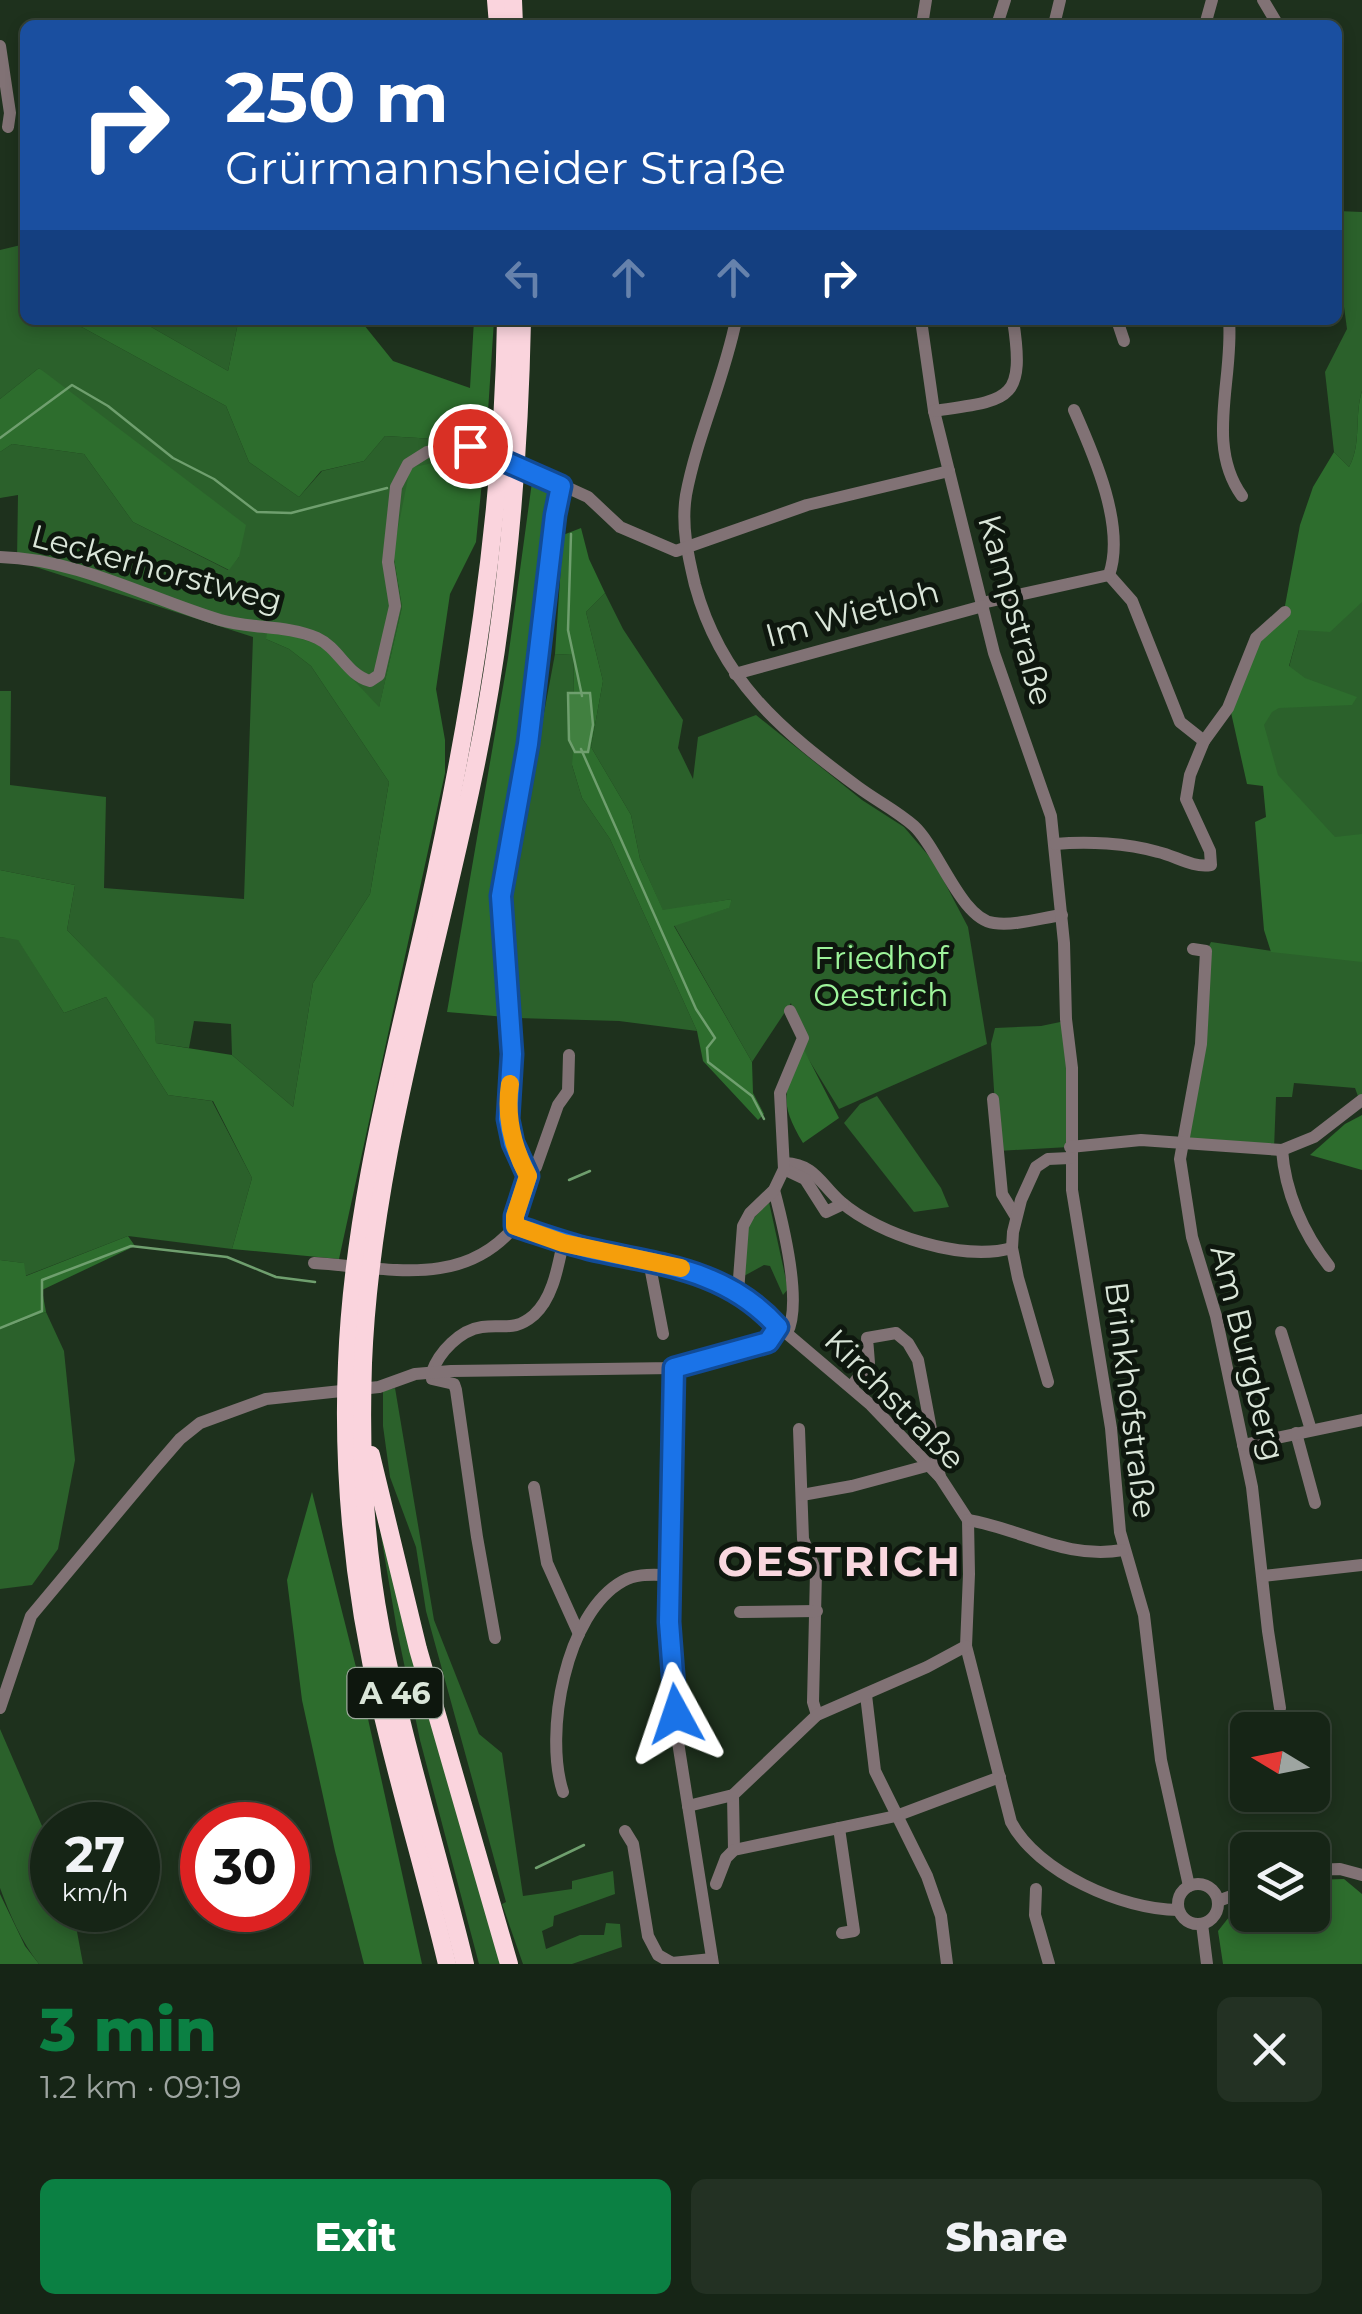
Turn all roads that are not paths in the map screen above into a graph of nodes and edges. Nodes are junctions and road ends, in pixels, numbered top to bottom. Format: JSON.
{"nodes":[{"id":1,"x":0,"y":46,"type":"edge"},
{"id":2,"x":8,"y":127,"type":"dead end"},
{"id":3,"x":506,"y":325,"type":"edge"},
{"id":4,"x":522,"y":325,"type":"edge"},
{"id":5,"x":735,"y":325,"type":"edge"},
{"id":6,"x":921,"y":325,"type":"edge"},
{"id":7,"x":1013,"y":325,"type":"edge"},
{"id":8,"x":1119,"y":325,"type":"edge"},
{"id":9,"x":1229,"y":325,"type":"edge"},
{"id":10,"x":1124,"y":341,"type":"dead end"},
{"id":11,"x":531,"y":367,"type":"dead end"},
{"id":12,"x":934,"y":410,"type":"junction"},
{"id":13,"x":1074,"y":410,"type":"dead end"},
{"id":14,"x":520,"y":411,"type":"junction"},
{"id":15,"x":508,"y":448,"type":"junction"},
{"id":16,"x":949,"y":471,"type":"junction"},
{"id":17,"x":506,"y":475,"type":"junction"},
{"id":18,"x":561,"y":486,"type":"junction"},
{"id":19,"x":1242,"y":496,"type":"dead end"},
{"id":20,"x":494,"y":514,"type":"junction"},
{"id":21,"x":686,"y":547,"type":"junction"},
{"id":22,"x":0,"y":557,"type":"edge"},
{"id":23,"x":480,"y":558,"type":"dead end"},
{"id":24,"x":1108,"y":576,"type":"junction"},
{"id":25,"x":982,"y":604,"type":"junction"},
{"id":26,"x":1285,"y":612,"type":"dead end"},
{"id":27,"x":735,"y":674,"type":"junction"},
{"id":28,"x":453,"y":722,"type":"dead end"},
{"id":29,"x":1204,"y":741,"type":"junction"},
{"id":30,"x":448,"y":813,"type":"junction"},
{"id":31,"x":1055,"y":844,"type":"junction"},
{"id":32,"x":1062,"y":914,"type":"junction"},
{"id":33,"x":1192,"y":949,"type":"dead end"},
{"id":34,"x":790,"y":1011,"type":"dead end"},
{"id":35,"x":569,"y":1055,"type":"dead end"},
{"id":36,"x":993,"y":1099,"type":"dead end"},
{"id":37,"x":1362,"y":1100,"type":"edge"},
{"id":38,"x":1182,"y":1142,"type":"junction"},
{"id":39,"x":1282,"y":1150,"type":"junction"},
{"id":40,"x":1070,"y":1152,"type":"junction"},
{"id":41,"x":785,"y":1163,"type":"junction"},
{"id":42,"x":528,"y":1176,"type":"junction"},
{"id":43,"x":375,"y":1184,"type":"junction"},
{"id":44,"x":774,"y":1190,"type":"junction"},
{"id":45,"x":843,"y":1204,"type":"junction"},
{"id":46,"x":1016,"y":1217,"type":"junction"},
{"id":47,"x":515,"y":1226,"type":"junction"},
{"id":48,"x":563,"y":1243,"type":"junction"},
{"id":49,"x":1012,"y":1248,"type":"junction"},
{"id":50,"x":649,"y":1261,"type":"junction"},
{"id":51,"x":314,"y":1263,"type":"dead end"},
{"id":52,"x":1329,"y":1266,"type":"dead end"},
{"id":53,"x":738,"y":1292,"type":"junction"},
{"id":54,"x":783,"y":1330,"type":"junction"},
{"id":55,"x":1281,"y":1332,"type":"dead end"},
{"id":56,"x":663,"y":1334,"type":"dead end"},
{"id":57,"x":674,"y":1368,"type":"junction"},
{"id":58,"x":432,"y":1372,"type":"junction"},
{"id":59,"x":1048,"y":1382,"type":"dead end"},
{"id":60,"x":851,"y":1387,"type":"junction"},
{"id":61,"x":354,"y":1415,"type":"junction"},
{"id":62,"x":1362,"y":1420,"type":"edge"},
{"id":63,"x":799,"y":1430,"type":"dead end"},
{"id":64,"x":1311,"y":1430,"type":"junction"},
{"id":65,"x":1296,"y":1433,"type":"junction"},
{"id":66,"x":1243,"y":1445,"type":"junction"},
{"id":67,"x":930,"y":1465,"type":"junction"},
{"id":68,"x":940,"y":1477,"type":"junction"},
{"id":69,"x":534,"y":1486,"type":"dead end"},
{"id":70,"x":802,"y":1494,"type":"junction"},
{"id":71,"x":1315,"y":1503,"type":"dead end"},
{"id":72,"x":968,"y":1520,"type":"junction"},
{"id":73,"x":1123,"y":1550,"type":"junction"},
{"id":74,"x":1362,"y":1565,"type":"edge"},
{"id":75,"x":669,"y":1575,"type":"junction"},
{"id":76,"x":1263,"y":1576,"type":"junction"},
{"id":77,"x":817,"y":1611,"type":"junction"},
{"id":78,"x":740,"y":1612,"type":"dead end"},
{"id":79,"x":580,"y":1634,"type":"junction"},
{"id":80,"x":495,"y":1638,"type":"dead end"},
{"id":81,"x":966,"y":1646,"type":"junction"},
{"id":82,"x":866,"y":1694,"type":"junction"},
{"id":83,"x":0,"y":1708,"type":"edge"},
{"id":84,"x":1280,"y":1708,"type":"dead end"},
{"id":85,"x":817,"y":1716,"type":"junction"},
{"id":86,"x":1000,"y":1778,"type":"junction"},
{"id":87,"x":563,"y":1792,"type":"dead end"},
{"id":88,"x":733,"y":1795,"type":"junction"},
{"id":89,"x":688,"y":1806,"type":"junction"},
{"id":90,"x":896,"y":1816,"type":"junction"},
{"id":91,"x":839,"y":1828,"type":"junction"},
{"id":92,"x":625,"y":1831,"type":"dead end"},
{"id":93,"x":734,"y":1850,"type":"junction"},
{"id":94,"x":1330,"y":1869,"type":"edge"},
{"id":95,"x":1362,"y":1876,"type":"edge"},
{"id":96,"x":716,"y":1884,"type":"dead end"},
{"id":97,"x":1189,"y":1886,"type":"junction"},
{"id":98,"x":1036,"y":1888,"type":"dead end"},
{"id":99,"x":1230,"y":1897,"type":"edge"},
{"id":100,"x":1218,"y":1901,"type":"junction"},
{"id":101,"x":1178,"y":1910,"type":"junction"},
{"id":102,"x":1202,"y":1924,"type":"junction"},
{"id":103,"x":842,"y":1933,"type":"dead end"},
{"id":104,"x":713,"y":1961,"type":"edge"},
{"id":105,"x":447,"y":1964,"type":"edge"},
{"id":106,"x":465,"y":1964,"type":"edge"},
{"id":107,"x":509,"y":1964,"type":"edge"},
{"id":108,"x":947,"y":1964,"type":"edge"},
{"id":109,"x":1049,"y":1964,"type":"edge"},
{"id":110,"x":1206,"y":1964,"type":"edge"}],
"edges":[{"from":1,"to":2,"type":"street"},
{"from":3,"to":15,"type":"highway","number":"A 46"},
{"from":4,"to":14,"type":"highway","number":"A 46"},
{"from":5,"to":21,"type":"street"},
{"from":6,"to":12,"type":"street","name":"Kampstraße"},
{"from":7,"to":12,"type":"street"},
{"from":8,"to":10,"type":"street"},
{"from":9,"to":19,"type":"street"},
{"from":11,"to":14,"type":"highway"},
{"from":12,"to":16,"type":"street","name":"Kampstraße"},
{"from":13,"to":24,"type":"street"},
{"from":14,"to":15,"type":"highway","number":"A 46"},
{"from":15,"to":17,"type":"highway","number":"A 46"},
{"from":16,"to":21,"type":"street"},
{"from":16,"to":25,"type":"street","name":"Kampstraße"},
{"from":17,"to":20,"type":"highway","number":"A 46"},
{"from":17,"to":43,"type":"highway","number":"A 46"},
{"from":18,"to":21,"type":"street","name":"Leckerhorstweg"},
{"from":18,"to":22,"type":"street","name":"Leckerhorstweg"},
{"from":18,"to":42,"type":"street"},
{"from":20,"to":23,"type":"highway"},
{"from":20,"to":30,"type":"highway","number":"A 46"},
{"from":21,"to":27,"type":"street"},
{"from":24,"to":25,"type":"street","name":"Im Wietloh"},
{"from":24,"to":29,"type":"street"},
{"from":25,"to":27,"type":"street","name":"Im Wietloh"},
{"from":25,"to":31,"type":"street","name":"Kampstraße"},
{"from":26,"to":29,"type":"street"},
{"from":27,"to":32,"type":"street"},
{"from":28,"to":30,"type":"highway"},
{"from":29,"to":31,"type":"street"},
{"from":30,"to":43,"type":"highway","number":"A 46"},
{"from":31,"to":32,"type":"street","name":"Kampstraße"},
{"from":32,"to":40,"type":"street","name":"Brinkhofstraße"},
{"from":33,"to":38,"type":"street","name":"Am Burgberg"},
{"from":34,"to":41,"type":"street"},
{"from":35,"to":42,"type":"street"},
{"from":36,"to":46,"type":"street"},
{"from":37,"to":39,"type":"street"},
{"from":38,"to":39,"type":"street"},
{"from":38,"to":40,"type":"street"},
{"from":38,"to":66,"type":"street","name":"Am Burgberg"},
{"from":39,"to":52,"type":"street"},
{"from":40,"to":46,"type":"street"},
{"from":40,"to":73,"type":"street","name":"Brinkhofstraße"},
{"from":41,"to":44,"type":"street"},
{"from":41,"to":45,"type":"street"},
{"from":41,"to":45,"type":"street"},
{"from":42,"to":47,"type":"street"},
{"from":43,"to":61,"type":"highway","number":"A 46"},
{"from":44,"to":53,"type":"street"},
{"from":44,"to":54,"type":"street"},
{"from":45,"to":49,"type":"street"},
{"from":46,"to":49,"type":"street"},
{"from":47,"to":48,"type":"street","name":"Kirchstraße"},
{"from":47,"to":51,"type":"street"},
{"from":48,"to":50,"type":"street","name":"Kirchstraße"},
{"from":48,"to":58,"type":"street"},
{"from":49,"to":59,"type":"street"},
{"from":50,"to":53,"type":"street","name":"Kirchstraße"},
{"from":50,"to":56,"type":"street"},
{"from":53,"to":54,"type":"street","name":"Kirchstraße"},
{"from":54,"to":57,"type":"street"},
{"from":54,"to":60,"type":"street","name":"Kirchstraße"},
{"from":55,"to":64,"type":"street"},
{"from":57,"to":58,"type":"street"},
{"from":57,"to":75,"type":"street"},
{"from":58,"to":80,"type":"street"},
{"from":58,"to":83,"type":"street"},
{"from":60,"to":67,"type":"street","name":"Kirchstraße"},
{"from":60,"to":68,"type":"street"},
{"from":61,"to":105,"type":"highway","number":"A 46"},
{"from":61,"to":106,"type":"highway","number":"A 46"},
{"from":61,"to":107,"type":"highway"},
{"from":62,"to":64,"type":"street"},
{"from":63,"to":70,"type":"street"},
{"from":64,"to":65,"type":"street"},
{"from":65,"to":66,"type":"street"},
{"from":65,"to":71,"type":"street"},
{"from":66,"to":76,"type":"street","name":"Am Burgberg"},
{"from":67,"to":68,"type":"street","name":"Kirchstraße"},
{"from":67,"to":70,"type":"street"},
{"from":68,"to":72,"type":"street","name":"Kirchstraße"},
{"from":69,"to":79,"type":"street"},
{"from":70,"to":77,"type":"street"},
{"from":72,"to":73,"type":"street"},
{"from":72,"to":81,"type":"street","name":"Kirchstraße"},
{"from":73,"to":97,"type":"street","name":"Brinkhofstraße"},
{"from":74,"to":76,"type":"street"},
{"from":75,"to":79,"type":"street"},
{"from":75,"to":89,"type":"street"},
{"from":76,"to":84,"type":"street","name":"Am Burgberg"},
{"from":77,"to":78,"type":"street"},
{"from":77,"to":85,"type":"street"},
{"from":79,"to":87,"type":"street"},
{"from":81,"to":82,"type":"street"},
{"from":81,"to":86,"type":"street","name":"Kirchstraße"},
{"from":82,"to":85,"type":"street"},
{"from":82,"to":90,"type":"street"},
{"from":85,"to":88,"type":"street"},
{"from":86,"to":90,"type":"street"},
{"from":86,"to":101,"type":"street","name":"Kirchstraße"},
{"from":88,"to":89,"type":"street"},
{"from":88,"to":93,"type":"street"},
{"from":89,"to":104,"type":"street"},
{"from":90,"to":91,"type":"street"},
{"from":90,"to":108,"type":"street"},
{"from":91,"to":93,"type":"street"},
{"from":91,"to":103,"type":"street"},
{"from":92,"to":104,"type":"street"},
{"from":93,"to":96,"type":"street"},
{"from":94,"to":95,"type":"street"},
{"from":97,"to":100,"type":"street"},
{"from":97,"to":101,"type":"street"},
{"from":98,"to":109,"type":"street"},
{"from":99,"to":100,"type":"street"},
{"from":100,"to":102,"type":"street"},
{"from":101,"to":102,"type":"street"},
{"from":102,"to":110,"type":"street"}]}
